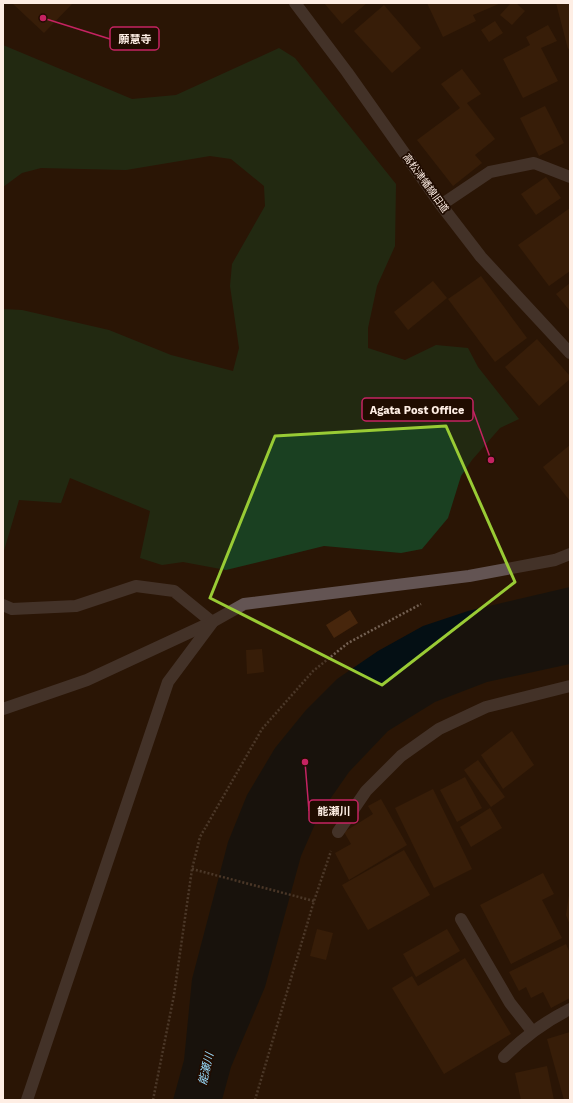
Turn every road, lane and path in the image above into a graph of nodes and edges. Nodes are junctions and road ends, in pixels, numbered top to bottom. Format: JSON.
{"nodes":[{"id":1,"x":295,"y":3,"type":"edge"},
{"id":2,"x":570,"y":176,"type":"edge"},
{"id":3,"x":441,"y":205,"type":"junction"},
{"id":4,"x":570,"y":353,"type":"edge"},
{"id":5,"x":570,"y":554,"type":"edge"},
{"id":6,"x":423,"y":603,"type":"dead end"},
{"id":7,"x":3,"y":605,"type":"edge"},
{"id":8,"x":212,"y":622,"type":"junction"},
{"id":9,"x":570,"y":686,"type":"edge"},
{"id":10,"x":3,"y":709,"type":"edge"},
{"id":11,"x":338,"y":832,"type":"joint"},
{"id":12,"x":192,"y":869,"type":"junction"},
{"id":13,"x":314,"y":901,"type":"junction"},
{"id":14,"x":461,"y":919,"type":"dead end"},
{"id":15,"x":570,"y":1009,"type":"edge"},
{"id":16,"x":532,"y":1031,"type":"junction"},
{"id":17,"x":504,"y":1057,"type":"dead end"},
{"id":18,"x":27,"y":1100,"type":"edge"},
{"id":19,"x":154,"y":1100,"type":"edge"},
{"id":20,"x":256,"y":1100,"type":"edge"}],
"edges":[{"from":1,"to":3,"type":"street","name":"高松津幡線旧道"},
{"from":2,"to":3,"type":"street"},
{"from":3,"to":4,"type":"street","name":"高松津幡線旧道"},
{"from":5,"to":8,"type":"street"},
{"from":6,"to":12,"type":"path"},
{"from":7,"to":8,"type":"street"},
{"from":8,"to":10,"type":"street"},
{"from":8,"to":18,"type":"street"},
{"from":9,"to":11,"type":"street"},
{"from":11,"to":13,"type":"path"},
{"from":12,"to":13,"type":"path"},
{"from":12,"to":19,"type":"path"},
{"from":13,"to":20,"type":"path"},
{"from":14,"to":16,"type":"street"},
{"from":15,"to":16,"type":"street"},
{"from":16,"to":17,"type":"street"}]}
